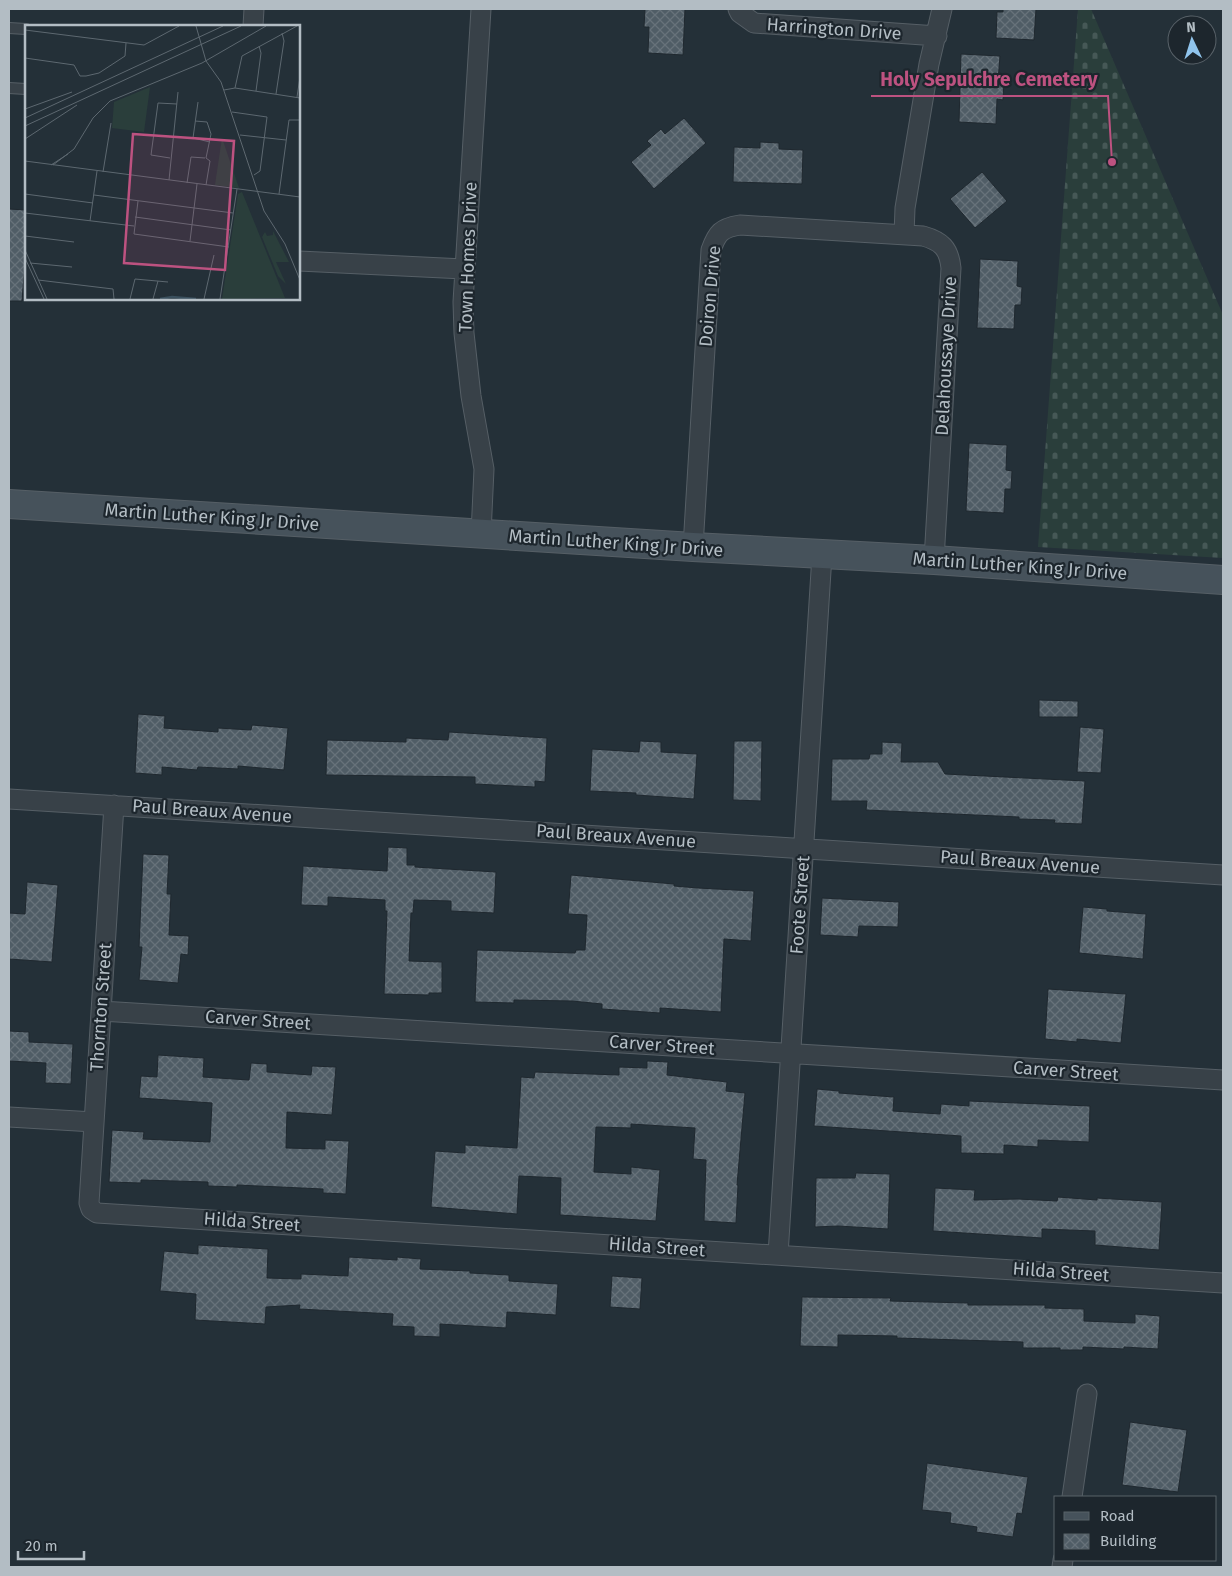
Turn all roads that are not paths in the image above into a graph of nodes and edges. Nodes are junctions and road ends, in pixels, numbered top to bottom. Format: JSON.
{"nodes":[{"id":1,"x":254,"y":9,"type":"edge"},
{"id":2,"x":481,"y":9,"type":"edge"},
{"id":3,"x":738,"y":9,"type":"edge"},
{"id":4,"x":942,"y":9,"type":"edge"},
{"id":5,"x":253,"y":25,"type":"edge"},
{"id":6,"x":9,"y":28,"type":"edge"},
{"id":7,"x":25,"y":29,"type":"edge"},
{"id":8,"x":937,"y":36,"type":"junction"},
{"id":9,"x":9,"y":88,"type":"edge"},
{"id":10,"x":25,"y":89,"type":"edge"},
{"id":11,"x":904,"y":235,"type":"junction"},
{"id":12,"x":300,"y":261,"type":"edge"},
{"id":13,"x":464,"y":268,"type":"junction"},
{"id":14,"x":9,"y":504,"type":"edge"},
{"id":15,"x":481,"y":534,"type":"junction"},
{"id":16,"x":693,"y":548,"type":"junction"},
{"id":17,"x":822,"y":555,"type":"junction"},
{"id":18,"x":934,"y":560,"type":"junction"},
{"id":19,"x":1223,"y":580,"type":"edge"},
{"id":20,"x":9,"y":799,"type":"edge"},
{"id":21,"x":114,"y":805,"type":"junction"},
{"id":22,"x":804,"y":848,"type":"junction"},
{"id":23,"x":1223,"y":875,"type":"edge"},
{"id":24,"x":101,"y":1010,"type":"junction"},
{"id":25,"x":791,"y":1053,"type":"junction"},
{"id":26,"x":1223,"y":1080,"type":"edge"},
{"id":27,"x":9,"y":1117,"type":"edge"},
{"id":28,"x":94,"y":1122,"type":"junction"},
{"id":29,"x":91,"y":1209,"type":"joint"},
{"id":30,"x":778,"y":1255,"type":"junction"},
{"id":31,"x":1223,"y":1283,"type":"edge"},
{"id":32,"x":1087,"y":1394,"type":"dead end"},
{"id":33,"x":1072,"y":1496,"type":"edge"}],
"edges":[{"from":1,"to":5,"type":"street"},
{"from":2,"to":13,"type":"street","name":"Town Homes Drive"},
{"from":3,"to":8,"type":"street","name":"Harrington Drive"},
{"from":4,"to":8,"type":"street"},
{"from":6,"to":7,"type":"lane"},
{"from":8,"to":11,"type":"street"},
{"from":9,"to":10,"type":"lane"},
{"from":11,"to":16,"type":"street","name":"Doiron Drive"},
{"from":11,"to":18,"type":"street","name":"Delahoussaye Drive"},
{"from":12,"to":13,"type":"street"},
{"from":13,"to":15,"type":"street","name":"Town Homes Drive"},
{"from":14,"to":15,"type":"street","name":"Martin Luther King Jr Drive"},
{"from":15,"to":16,"type":"street","name":"Martin Luther King Jr Drive"},
{"from":16,"to":17,"type":"street","name":"Martin Luther King Jr Drive"},
{"from":17,"to":18,"type":"street","name":"Martin Luther King Jr Drive"},
{"from":17,"to":22,"type":"street","name":"Foote Street"},
{"from":18,"to":19,"type":"street","name":"Martin Luther King Jr Drive"},
{"from":20,"to":21,"type":"street","name":"Paul Breaux Avenue"},
{"from":21,"to":22,"type":"street","name":"Paul Breaux Avenue"},
{"from":21,"to":24,"type":"street","name":"Thornton Street"},
{"from":22,"to":23,"type":"street","name":"Paul Breaux Avenue"},
{"from":22,"to":25,"type":"street","name":"Foote Street"},
{"from":24,"to":25,"type":"street","name":"Carver Street"},
{"from":24,"to":28,"type":"street","name":"Thornton Street"},
{"from":25,"to":26,"type":"street","name":"Carver Street"},
{"from":25,"to":30,"type":"street","name":"Foote Street"},
{"from":27,"to":28,"type":"street"},
{"from":28,"to":29,"type":"street","name":"Thornton Street"},
{"from":29,"to":30,"type":"street","name":"Hilda Street"},
{"from":30,"to":31,"type":"street","name":"Hilda Street"},
{"from":32,"to":33,"type":"street"}]}
